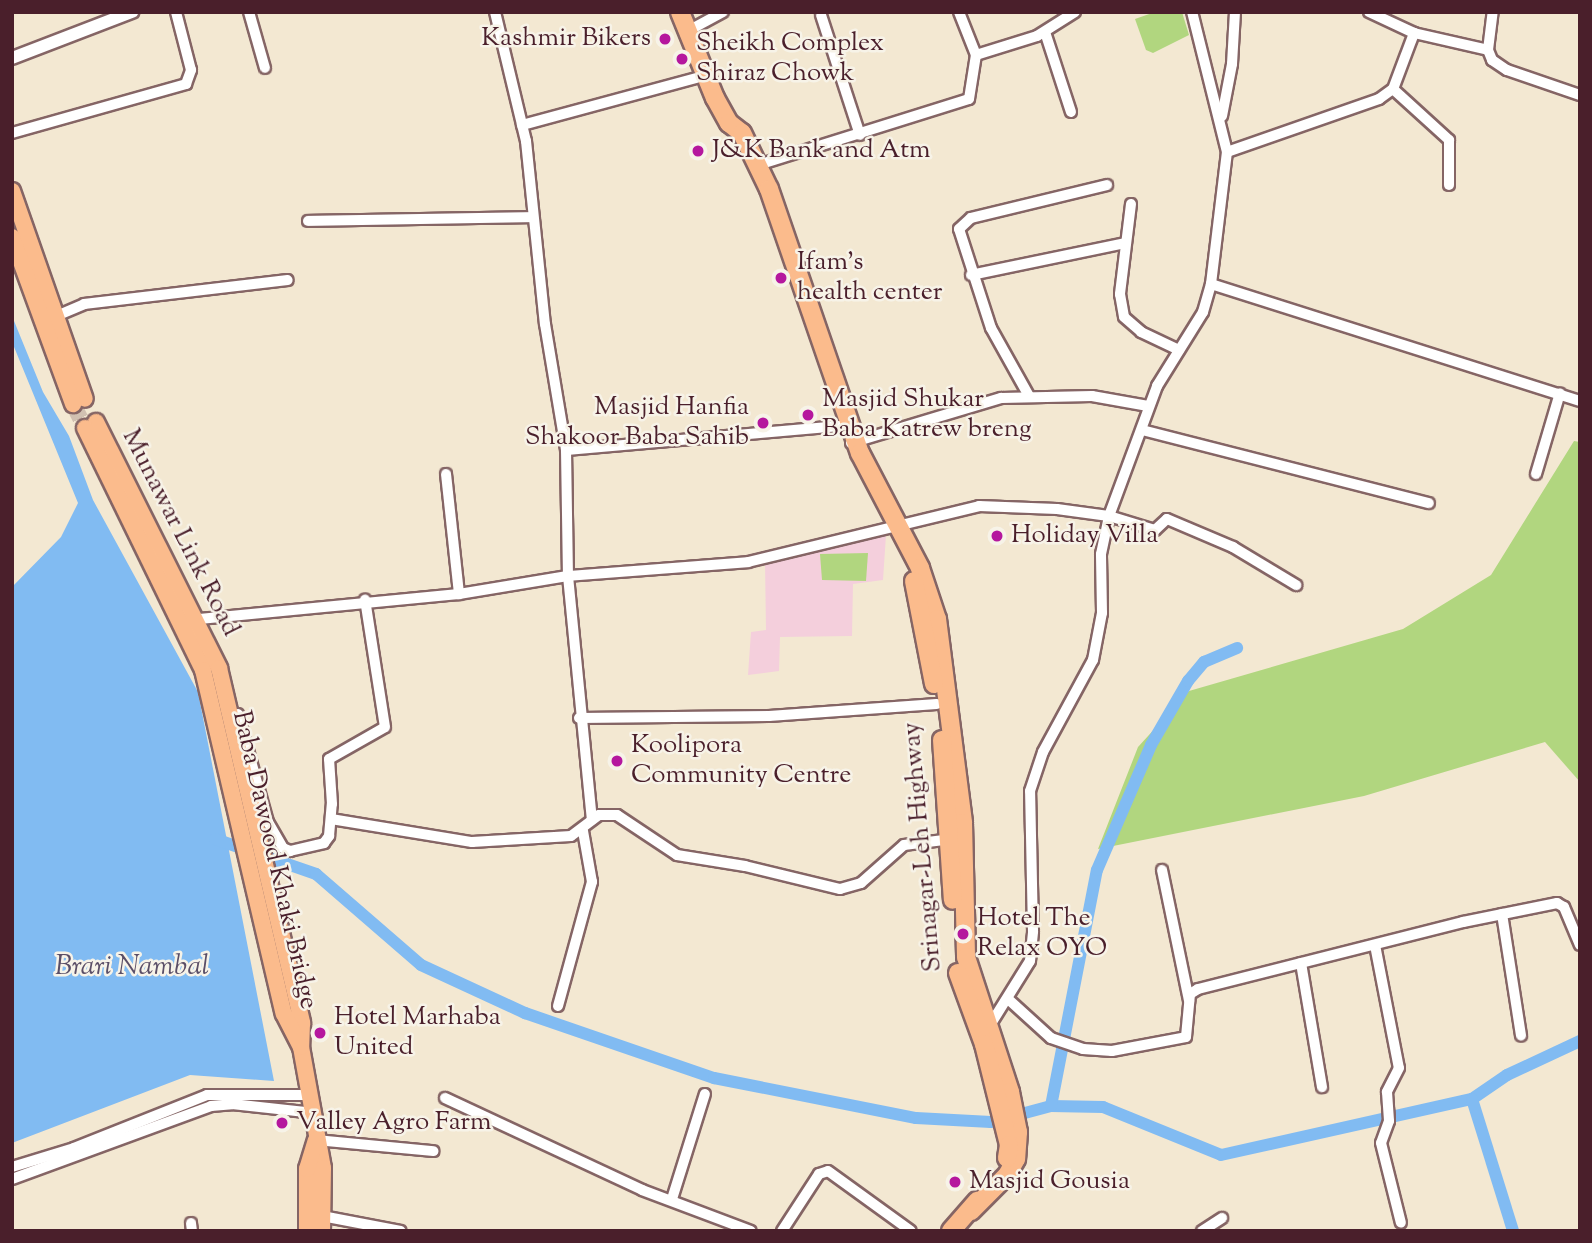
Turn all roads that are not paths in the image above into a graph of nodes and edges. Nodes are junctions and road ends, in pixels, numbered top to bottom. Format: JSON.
{"nodes":[{"id":1,"x":132,"y":12,"type":"edge"},
{"id":2,"x":176,"y":12,"type":"edge"},
{"id":3,"x":249,"y":12,"type":"edge"},
{"id":4,"x":495,"y":12,"type":"edge"},
{"id":5,"x":680,"y":12,"type":"edge"},
{"id":6,"x":723,"y":12,"type":"edge"},
{"id":7,"x":959,"y":12,"type":"edge"},
{"id":8,"x":1075,"y":12,"type":"edge"},
{"id":9,"x":1192,"y":12,"type":"edge"},
{"id":10,"x":1235,"y":12,"type":"edge"},
{"id":11,"x":1369,"y":12,"type":"edge"},
{"id":12,"x":1493,"y":12,"type":"edge"},
{"id":13,"x":821,"y":15,"type":"dead end"},
{"id":14,"x":687,"y":32,"type":"junction"},
{"id":15,"x":1045,"y":32,"type":"junction"},
{"id":16,"x":1414,"y":33,"type":"junction"},
{"id":17,"x":1488,"y":50,"type":"junction"},
{"id":18,"x":976,"y":55,"type":"junction"},
{"id":19,"x":12,"y":58,"type":"edge"},
{"id":20,"x":265,"y":68,"type":"dead end"},
{"id":21,"x":704,"y":76,"type":"junction"},
{"id":22,"x":1393,"y":89,"type":"junction"},
{"id":23,"x":1580,"y":95,"type":"edge"},
{"id":24,"x":1071,"y":112,"type":"dead end"},
{"id":25,"x":1221,"y":119,"type":"junction"},
{"id":26,"x":729,"y":123,"type":"junction"},
{"id":27,"x":522,"y":125,"type":"junction"},
{"id":28,"x":12,"y":133,"type":"edge"},
{"id":29,"x":860,"y":135,"type":"junction"},
{"id":30,"x":1227,"y":152,"type":"junction"},
{"id":31,"x":758,"y":165,"type":"junction"},
{"id":32,"x":1107,"y":185,"type":"dead end"},
{"id":33,"x":1449,"y":185,"type":"dead end"},
{"id":34,"x":12,"y":191,"type":"edge"},
{"id":35,"x":1131,"y":204,"type":"dead end"},
{"id":36,"x":533,"y":217,"type":"junction"},
{"id":37,"x":308,"y":221,"type":"dead end"},
{"id":38,"x":12,"y":237,"type":"edge"},
{"id":39,"x":1125,"y":243,"type":"junction"},
{"id":40,"x":971,"y":275,"type":"junction"},
{"id":41,"x":288,"y":280,"type":"dead end"},
{"id":42,"x":1211,"y":284,"type":"junction"},
{"id":43,"x":48,"y":319,"type":"junction"},
{"id":44,"x":1179,"y":350,"type":"junction"},
{"id":45,"x":1560,"y":393,"type":"junction"},
{"id":46,"x":1029,"y":396,"type":"junction"},
{"id":47,"x":1580,"y":401,"type":"edge"},
{"id":48,"x":79,"y":402,"type":"tunnel mouth"},
{"id":49,"x":1148,"y":406,"type":"junction"},
{"id":50,"x":90,"y":425,"type":"tunnel mouth"},
{"id":51,"x":1142,"y":430,"type":"junction"},
{"id":52,"x":852,"y":441,"type":"junction"},
{"id":53,"x":566,"y":450,"type":"junction"},
{"id":54,"x":446,"y":474,"type":"dead end"},
{"id":55,"x":1536,"y":474,"type":"dead end"},
{"id":56,"x":1429,"y":503,"type":"dead end"},
{"id":57,"x":1109,"y":516,"type":"junction"},
{"id":58,"x":896,"y":528,"type":"junction"},
{"id":59,"x":907,"y":547,"type":"junction"},
{"id":60,"x":568,"y":576,"type":"junction"},
{"id":61,"x":1296,"y":585,"type":"dead end"},
{"id":62,"x":459,"y":594,"type":"junction"},
{"id":63,"x":365,"y":600,"type":"junction"},
{"id":64,"x":190,"y":620,"type":"junction"},
{"id":65,"x":212,"y":665,"type":"junction"},
{"id":66,"x":937,"y":704,"type":"junction"},
{"id":67,"x":579,"y":719,"type":"junction"},
{"id":68,"x":331,"y":819,"type":"junction"},
{"id":69,"x":592,"y":820,"type":"junction"},
{"id":70,"x":583,"y":831,"type":"junction"},
{"id":71,"x":952,"y":839,"type":"junction"},
{"id":72,"x":1162,"y":870,"type":"dead end"},
{"id":73,"x":1502,"y":914,"type":"junction"},
{"id":74,"x":1578,"y":935,"type":"edge"},
{"id":75,"x":1375,"y":945,"type":"junction"},
{"id":76,"x":1580,"y":945,"type":"edge"},
{"id":77,"x":1301,"y":963,"type":"junction"},
{"id":78,"x":1008,"y":999,"type":"junction"},
{"id":79,"x":1189,"y":1000,"type":"junction"},
{"id":80,"x":558,"y":1006,"type":"dead end"},
{"id":81,"x":1521,"y":1036,"type":"dead end"},
{"id":82,"x":987,"y":1037,"type":"junction"},
{"id":83,"x":1321,"y":1087,"type":"dead end"},
{"id":84,"x":705,"y":1094,"type":"dead end"},
{"id":85,"x":311,"y":1095,"type":"junction"},
{"id":86,"x":445,"y":1098,"type":"dead end"},
{"id":87,"x":316,"y":1114,"type":"junction"},
{"id":88,"x":316,"y":1140,"type":"junction"},
{"id":89,"x":433,"y":1151,"type":"dead end"},
{"id":90,"x":12,"y":1167,"type":"edge"},
{"id":91,"x":12,"y":1179,"type":"edge"},
{"id":92,"x":672,"y":1199,"type":"junction"},
{"id":93,"x":1222,"y":1218,"type":"dead end"},
{"id":94,"x":322,"y":1223,"type":"edge"},
{"id":95,"x":1401,"y":1223,"type":"dead end"},
{"id":96,"x":307,"y":1231,"type":"edge"},
{"id":97,"x":401,"y":1231,"type":"edge"},
{"id":98,"x":751,"y":1231,"type":"edge"},
{"id":99,"x":782,"y":1231,"type":"edge"},
{"id":100,"x":911,"y":1231,"type":"edge"},
{"id":101,"x":951,"y":1231,"type":"edge"},
{"id":102,"x":1202,"y":1231,"type":"edge"}],
"edges":[{"from":1,"to":19,"type":"street"},
{"from":2,"to":28,"type":"street"},
{"from":3,"to":20,"type":"street"},
{"from":4,"to":27,"type":"street"},
{"from":5,"to":14,"type":"highway"},
{"from":6,"to":14,"type":"street"},
{"from":7,"to":18,"type":"street"},
{"from":8,"to":15,"type":"street"},
{"from":9,"to":25,"type":"street"},
{"from":10,"to":25,"type":"street"},
{"from":11,"to":16,"type":"street"},
{"from":12,"to":17,"type":"street"},
{"from":13,"to":29,"type":"street"},
{"from":14,"to":21,"type":"highway"},
{"from":15,"to":18,"type":"street"},
{"from":15,"to":24,"type":"street"},
{"from":16,"to":17,"type":"street"},
{"from":16,"to":22,"type":"street"},
{"from":17,"to":23,"type":"street"},
{"from":18,"to":29,"type":"street"},
{"from":21,"to":26,"type":"highway"},
{"from":21,"to":27,"type":"street"},
{"from":22,"to":30,"type":"street"},
{"from":22,"to":33,"type":"street"},
{"from":25,"to":30,"type":"street"},
{"from":26,"to":31,"type":"highway"},
{"from":26,"to":52,"type":"highway"},
{"from":27,"to":36,"type":"street"},
{"from":29,"to":31,"type":"street"},
{"from":30,"to":42,"type":"street"},
{"from":31,"to":52,"type":"highway"},
{"from":32,"to":40,"type":"street"},
{"from":34,"to":43,"type":"main road"},
{"from":35,"to":39,"type":"street"},
{"from":36,"to":37,"type":"street"},
{"from":36,"to":53,"type":"street"},
{"from":38,"to":43,"type":"main road"},
{"from":39,"to":40,"type":"street"},
{"from":39,"to":44,"type":"street"},
{"from":40,"to":46,"type":"street"},
{"from":41,"to":43,"type":"street"},
{"from":42,"to":44,"type":"street"},
{"from":42,"to":45,"type":"street"},
{"from":43,"to":48,"type":"main road"},
{"from":44,"to":49,"type":"street"},
{"from":45,"to":47,"type":"street"},
{"from":45,"to":55,"type":"street"},
{"from":46,"to":49,"type":"street"},
{"from":46,"to":52,"type":"street"},
{"from":49,"to":51,"type":"street"},
{"from":50,"to":64,"type":"main road","name":"Munawar Link Road"},
{"from":51,"to":56,"type":"street"},
{"from":51,"to":57,"type":"street"},
{"from":52,"to":53,"type":"street"},
{"from":52,"to":58,"type":"highway"},
{"from":53,"to":60,"type":"street"},
{"from":54,"to":62,"type":"street"},
{"from":57,"to":58,"type":"street"},
{"from":57,"to":61,"type":"street"},
{"from":57,"to":78,"type":"street"},
{"from":58,"to":59,"type":"highway"},
{"from":58,"to":60,"type":"street"},
{"from":59,"to":66,"type":"highway","name":"Srinagar-Leh Highway"},
{"from":59,"to":82,"type":"highway"},
{"from":60,"to":62,"type":"street"},
{"from":60,"to":67,"type":"street"},
{"from":62,"to":63,"type":"street"},
{"from":63,"to":64,"type":"street"},
{"from":63,"to":68,"type":"street"},
{"from":64,"to":65,"type":"main road","name":"Munawar Link Road"},
{"from":65,"to":68,"type":"street"},
{"from":65,"to":85,"type":"main road","name":"Baba Dawood Khaki Bridge"},
{"from":66,"to":67,"type":"street"},
{"from":66,"to":71,"type":"highway","name":"Srinagar-Leh Highway"},
{"from":67,"to":69,"type":"street"},
{"from":68,"to":70,"type":"street"},
{"from":69,"to":70,"type":"street"},
{"from":69,"to":71,"type":"street"},
{"from":70,"to":80,"type":"street"},
{"from":71,"to":82,"type":"highway","name":"Srinagar-Leh Highway"},
{"from":72,"to":79,"type":"street"},
{"from":73,"to":74,"type":"street"},
{"from":73,"to":75,"type":"street"},
{"from":73,"to":81,"type":"street"},
{"from":74,"to":76,"type":"street"},
{"from":75,"to":77,"type":"street"},
{"from":75,"to":95,"type":"street"},
{"from":77,"to":79,"type":"street"},
{"from":77,"to":83,"type":"street"},
{"from":78,"to":79,"type":"street"},
{"from":78,"to":82,"type":"street"},
{"from":82,"to":101,"type":"highway"},
{"from":84,"to":92,"type":"street"},
{"from":85,"to":87,"type":"main road"},
{"from":85,"to":90,"type":"street"},
{"from":86,"to":92,"type":"street"},
{"from":87,"to":88,"type":"main road"},
{"from":87,"to":91,"type":"street"},
{"from":88,"to":89,"type":"street"},
{"from":88,"to":94,"type":"main road"},
{"from":88,"to":96,"type":"main road"},
{"from":92,"to":98,"type":"street"},
{"from":93,"to":102,"type":"street"},
{"from":94,"to":97,"type":"street"},
{"from":99,"to":100,"type":"street"}]}
